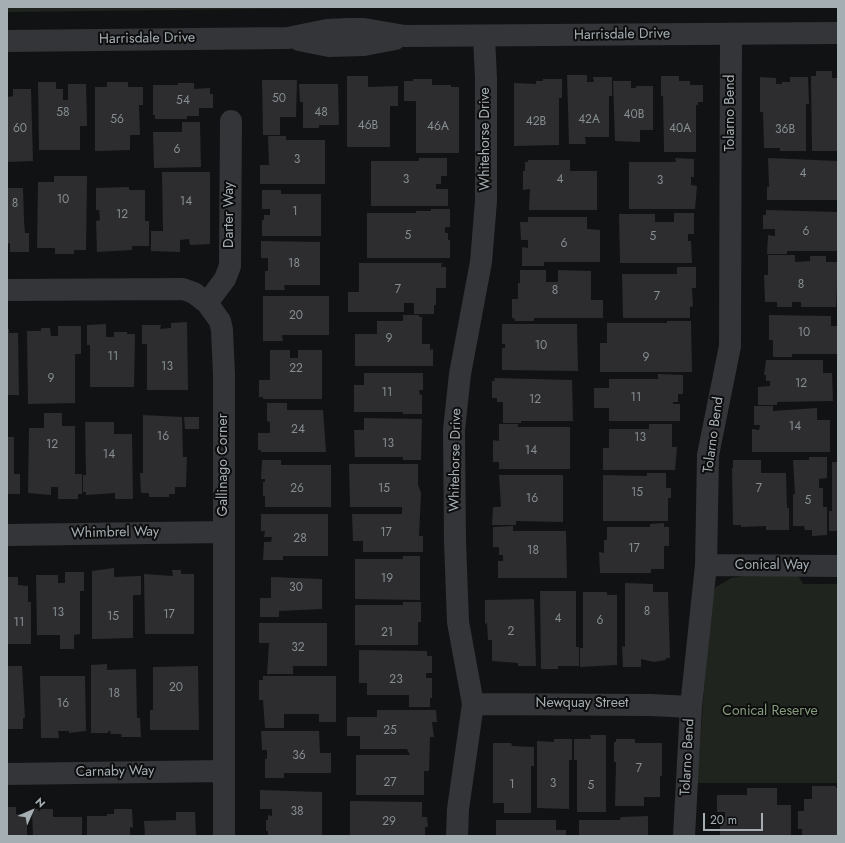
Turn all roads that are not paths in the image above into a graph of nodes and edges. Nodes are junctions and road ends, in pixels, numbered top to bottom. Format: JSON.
{"nodes":[{"id":1,"x":838,"y":33,"type":"edge"},
{"id":2,"x":731,"y":34,"type":"junction"},
{"id":3,"x":484,"y":36,"type":"junction"},
{"id":4,"x":7,"y":41,"type":"edge"},
{"id":5,"x":230,"y":121,"type":"dead end"},
{"id":6,"x":7,"y":290,"type":"edge"},
{"id":7,"x":207,"y":303,"type":"junction"},
{"id":8,"x":223,"y":532,"type":"junction"},
{"id":9,"x":7,"y":535,"type":"edge"},
{"id":10,"x":706,"y":565,"type":"junction"},
{"id":11,"x":838,"y":566,"type":"edge"},
{"id":12,"x":473,"y":704,"type":"junction"},
{"id":13,"x":691,"y":707,"type":"junction"},
{"id":14,"x":223,"y":771,"type":"junction"},
{"id":15,"x":7,"y":774,"type":"edge"},
{"id":16,"x":224,"y":836,"type":"edge"},
{"id":17,"x":457,"y":836,"type":"edge"},
{"id":18,"x":684,"y":836,"type":"edge"}],
"edges":[{"from":1,"to":2,"type":"street","name":"Harrisdale Drive"},
{"from":2,"to":3,"type":"street","name":"Harrisdale Drive"},
{"from":2,"to":10,"type":"street","name":"Tolarno Bend"},
{"from":3,"to":4,"type":"street","name":"Harrisdale Drive"},
{"from":3,"to":12,"type":"street","name":"Whitehorse Drive"},
{"from":5,"to":7,"type":"street","name":"Darter Way"},
{"from":6,"to":7,"type":"street","name":"Gallinago Corner"},
{"from":7,"to":8,"type":"street","name":"Gallinago Corner"},
{"from":8,"to":9,"type":"street","name":"Whimbrel Way"},
{"from":8,"to":14,"type":"street","name":"Gallinago Corner"},
{"from":10,"to":11,"type":"street","name":"Conical Way"},
{"from":10,"to":13,"type":"street","name":"Tolarno Bend"},
{"from":12,"to":13,"type":"street","name":"Newquay Street"},
{"from":12,"to":17,"type":"street","name":"Whitehorse Drive"},
{"from":13,"to":18,"type":"street","name":"Tolarno Bend"},
{"from":14,"to":15,"type":"street","name":"Carnaby Way"},
{"from":14,"to":16,"type":"street","name":"Gallinago Corner"}]}
